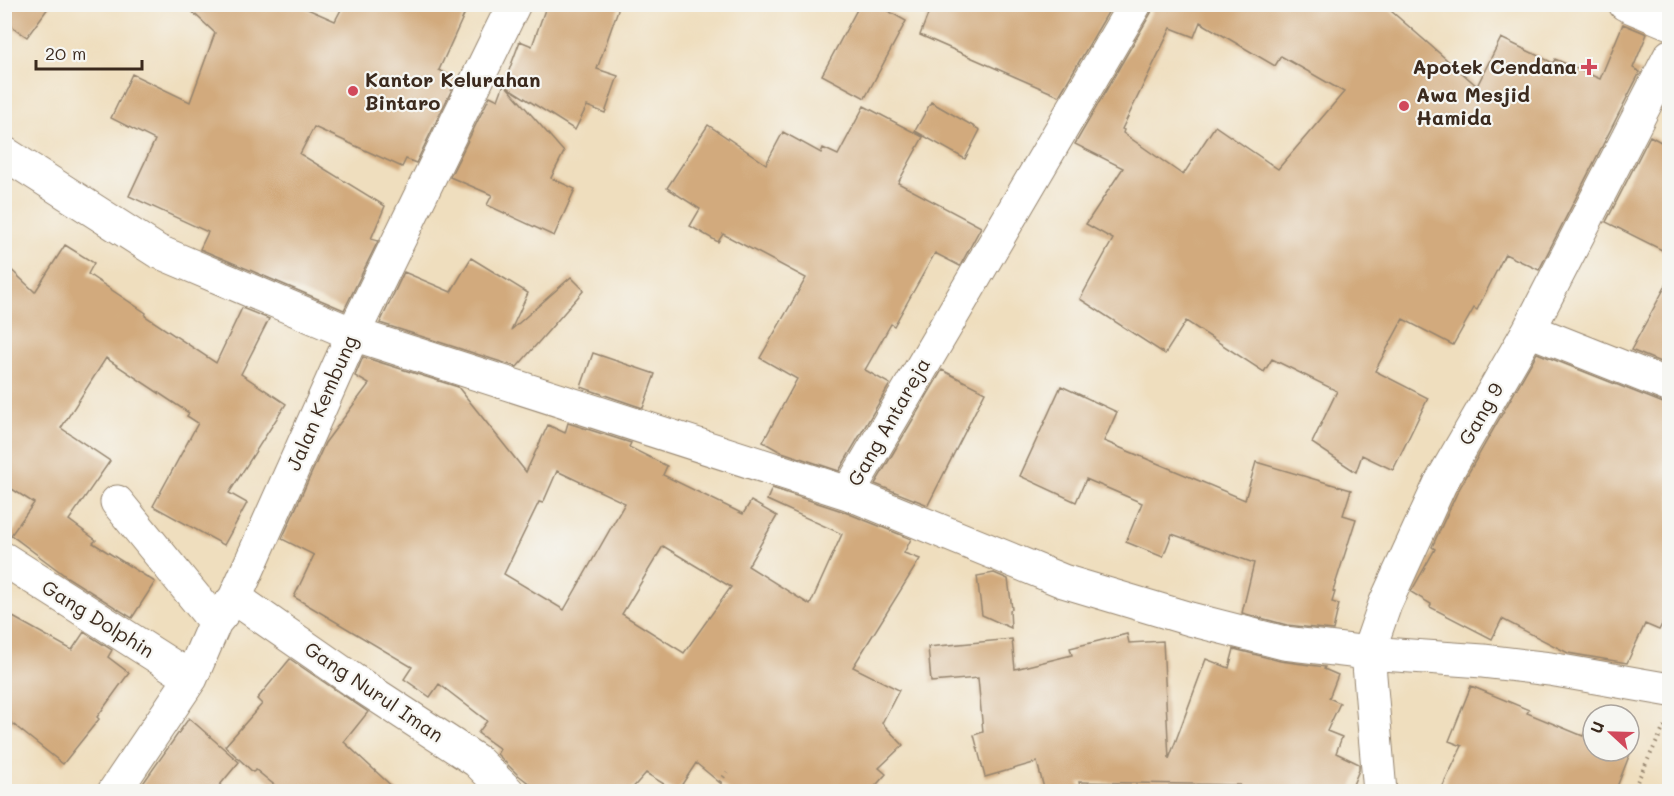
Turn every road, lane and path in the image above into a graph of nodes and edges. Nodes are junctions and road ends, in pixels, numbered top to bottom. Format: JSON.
{"nodes":[{"id":1,"x":514,"y":4,"type":"edge"},
{"id":2,"x":1135,"y":4,"type":"edge"},
{"id":3,"x":1625,"y":4,"type":"edge"},
{"id":4,"x":1670,"y":23,"type":"edge"},
{"id":5,"x":1670,"y":56,"type":"edge"},
{"id":6,"x":4,"y":153,"type":"edge"},
{"id":7,"x":1529,"y":330,"type":"junction"},
{"id":8,"x":353,"y":334,"type":"junction"},
{"id":9,"x":1670,"y":386,"type":"edge"},
{"id":10,"x":848,"y":493,"type":"junction"},
{"id":11,"x":117,"y":502,"type":"dead end"},
{"id":12,"x":4,"y":559,"type":"edge"},
{"id":13,"x":225,"y":610,"type":"junction"},
{"id":14,"x":1368,"y":653,"type":"junction"},
{"id":15,"x":191,"y":678,"type":"junction"},
{"id":16,"x":1670,"y":690,"type":"edge"},
{"id":17,"x":1670,"y":716,"type":"edge"},
{"id":18,"x":727,"y":772,"type":"dead end"},
{"id":19,"x":114,"y":792,"type":"edge"},
{"id":20,"x":508,"y":792,"type":"edge"},
{"id":21,"x":713,"y":792,"type":"edge"},
{"id":22,"x":1380,"y":792,"type":"edge"},
{"id":23,"x":1632,"y":792,"type":"edge"}],
"edges":[{"from":1,"to":8,"type":"main road","name":"Jalan Kembung"},
{"from":2,"to":10,"type":"main road","name":"Gang Antareja"},
{"from":3,"to":4,"type":"main road"},
{"from":5,"to":7,"type":"main road","name":"Gang 9"},
{"from":6,"to":8,"type":"main road"},
{"from":7,"to":9,"type":"main road"},
{"from":7,"to":14,"type":"main road","name":"Gang 9"},
{"from":8,"to":10,"type":"main road"},
{"from":8,"to":13,"type":"main road","name":"Jalan Kembung"},
{"from":10,"to":14,"type":"main road","name":"Gang Antareja"},
{"from":11,"to":13,"type":"main road","name":"Gang Nurul Iman"},
{"from":12,"to":15,"type":"main road","name":"Gang Dolphin"},
{"from":13,"to":15,"type":"main road","name":"Jalan Kembung"},
{"from":13,"to":20,"type":"main road","name":"Gang Nurul Iman"},
{"from":14,"to":16,"type":"main road","name":"Gang Antareja"},
{"from":14,"to":22,"type":"main road","name":"Gang 9"},
{"from":15,"to":19,"type":"main road","name":"Jalan Kembung"},
{"from":17,"to":23,"type":"path"},
{"from":18,"to":21,"type":"path"}]}
